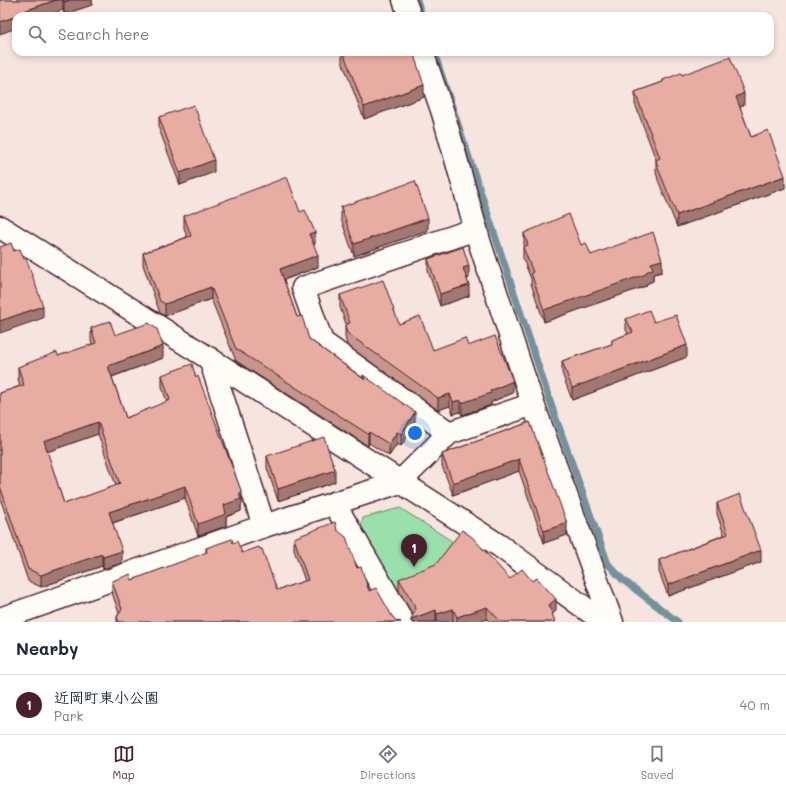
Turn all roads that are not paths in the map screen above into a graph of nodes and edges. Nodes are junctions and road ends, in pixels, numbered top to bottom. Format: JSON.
{"nodes":[{"id":1,"x":404,"y":0,"type":"edge"},
{"id":2,"x":408,"y":12,"type":"edge"},
{"id":3,"x":423,"y":56,"type":"edge"},
{"id":4,"x":0,"y":227,"type":"edge"},
{"id":5,"x":476,"y":229,"type":"junction"},
{"id":6,"x":210,"y":359,"type":"junction"},
{"id":7,"x":533,"y":404,"type":"junction"},
{"id":8,"x":449,"y":434,"type":"junction"},
{"id":9,"x":400,"y":482,"type":"junction"},
{"id":10,"x":334,"y":503,"type":"junction"},
{"id":11,"x":264,"y":526,"type":"junction"},
{"id":12,"x":0,"y":619,"type":"edge"},
{"id":13,"x":404,"y":622,"type":"edge"},
{"id":14,"x":604,"y":622,"type":"edge"},
{"id":15,"x":612,"y":622,"type":"edge"}],
"edges":[{"from":1,"to":2,"type":"street"},
{"from":3,"to":5,"type":"street"},
{"from":4,"to":6,"type":"street"},
{"from":5,"to":7,"type":"street"},
{"from":5,"to":8,"type":"street"},
{"from":6,"to":9,"type":"street"},
{"from":6,"to":11,"type":"street"},
{"from":7,"to":8,"type":"street"},
{"from":7,"to":15,"type":"street"},
{"from":8,"to":9,"type":"street"},
{"from":9,"to":10,"type":"street"},
{"from":9,"to":14,"type":"street"},
{"from":10,"to":11,"type":"street"},
{"from":10,"to":13,"type":"street"},
{"from":11,"to":12,"type":"street"}]}
